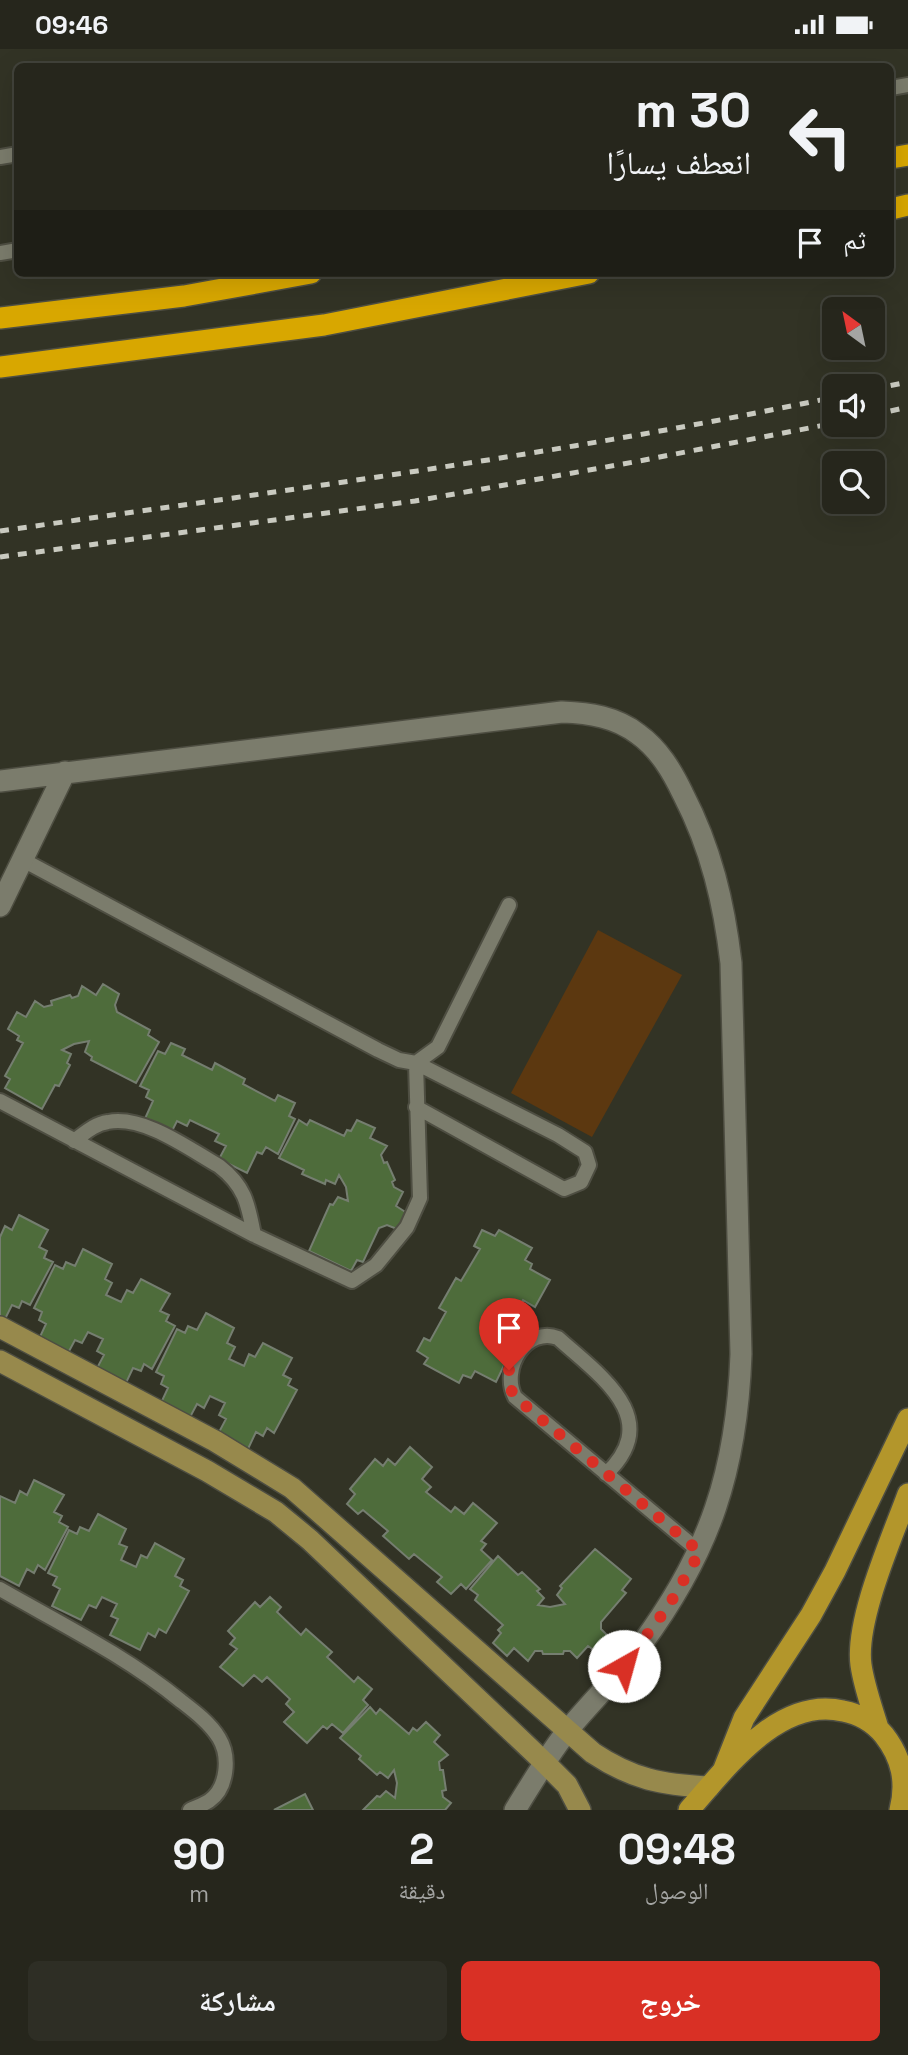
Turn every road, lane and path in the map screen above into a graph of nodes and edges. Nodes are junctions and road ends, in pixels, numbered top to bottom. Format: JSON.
{"nodes":[{"id":1,"x":289,"y":277,"type":"edge"},
{"id":2,"x":569,"y":277,"type":"edge"},
{"id":3,"x":0,"y":318,"type":"edge"},
{"id":4,"x":0,"y":367,"type":"edge"},
{"id":5,"x":65,"y":772,"type":"junction"},
{"id":6,"x":0,"y":781,"type":"edge"},
{"id":7,"x":23,"y":860,"type":"junction"},
{"id":8,"x":509,"y":905,"type":"dead end"},
{"id":9,"x":0,"y":906,"type":"edge"},
{"id":10,"x":416,"y":1063,"type":"junction"},
{"id":11,"x":0,"y":1101,"type":"edge"},
{"id":12,"x":416,"y":1107,"type":"junction"},
{"id":13,"x":74,"y":1141,"type":"junction"},
{"id":14,"x":254,"y":1234,"type":"junction"},
{"id":15,"x":0,"y":1327,"type":"edge"},
{"id":16,"x":0,"y":1361,"type":"edge"},
{"id":17,"x":908,"y":1419,"type":"edge"},
{"id":18,"x":606,"y":1474,"type":"junction"},
{"id":19,"x":908,"y":1495,"type":"edge"},
{"id":20,"x":700,"y":1552,"type":"junction"},
{"id":21,"x":0,"y":1589,"type":"edge"},
{"id":22,"x":878,"y":1728,"type":"junction"},
{"id":23,"x":568,"y":1730,"type":"junction"},
{"id":24,"x":544,"y":1762,"type":"junction"},
{"id":25,"x":716,"y":1779,"type":"junction"},
{"id":26,"x":190,"y":1810,"type":"edge"},
{"id":27,"x":515,"y":1810,"type":"edge"},
{"id":28,"x":580,"y":1810,"type":"edge"},
{"id":29,"x":689,"y":1810,"type":"edge"},
{"id":30,"x":900,"y":1810,"type":"edge"}],
"edges":[{"from":1,"to":3,"type":"highway"},
{"from":2,"to":4,"type":"highway"},
{"from":5,"to":6,"type":"street"},
{"from":5,"to":7,"type":"street"},
{"from":5,"to":20,"type":"street"},
{"from":7,"to":9,"type":"street"},
{"from":7,"to":10,"type":"lane"},
{"from":8,"to":10,"type":"lane"},
{"from":10,"to":12,"type":"lane"},
{"from":10,"to":12,"type":"lane"},
{"from":11,"to":13,"type":"lane"},
{"from":12,"to":14,"type":"lane"},
{"from":13,"to":14,"type":"lane"},
{"from":13,"to":14,"type":"lane"},
{"from":15,"to":23,"type":"street"},
{"from":16,"to":24,"type":"street"},
{"from":17,"to":25,"type":"main road"},
{"from":18,"to":18,"type":"lane"},
{"from":18,"to":20,"type":"lane"},
{"from":19,"to":22,"type":"main road"},
{"from":20,"to":23,"type":"street"},
{"from":21,"to":26,"type":"lane"},
{"from":22,"to":25,"type":"main road"},
{"from":22,"to":30,"type":"main road"},
{"from":23,"to":24,"type":"street"},
{"from":23,"to":25,"type":"street"},
{"from":24,"to":27,"type":"street"},
{"from":24,"to":28,"type":"street"},
{"from":25,"to":29,"type":"main road"}]}
